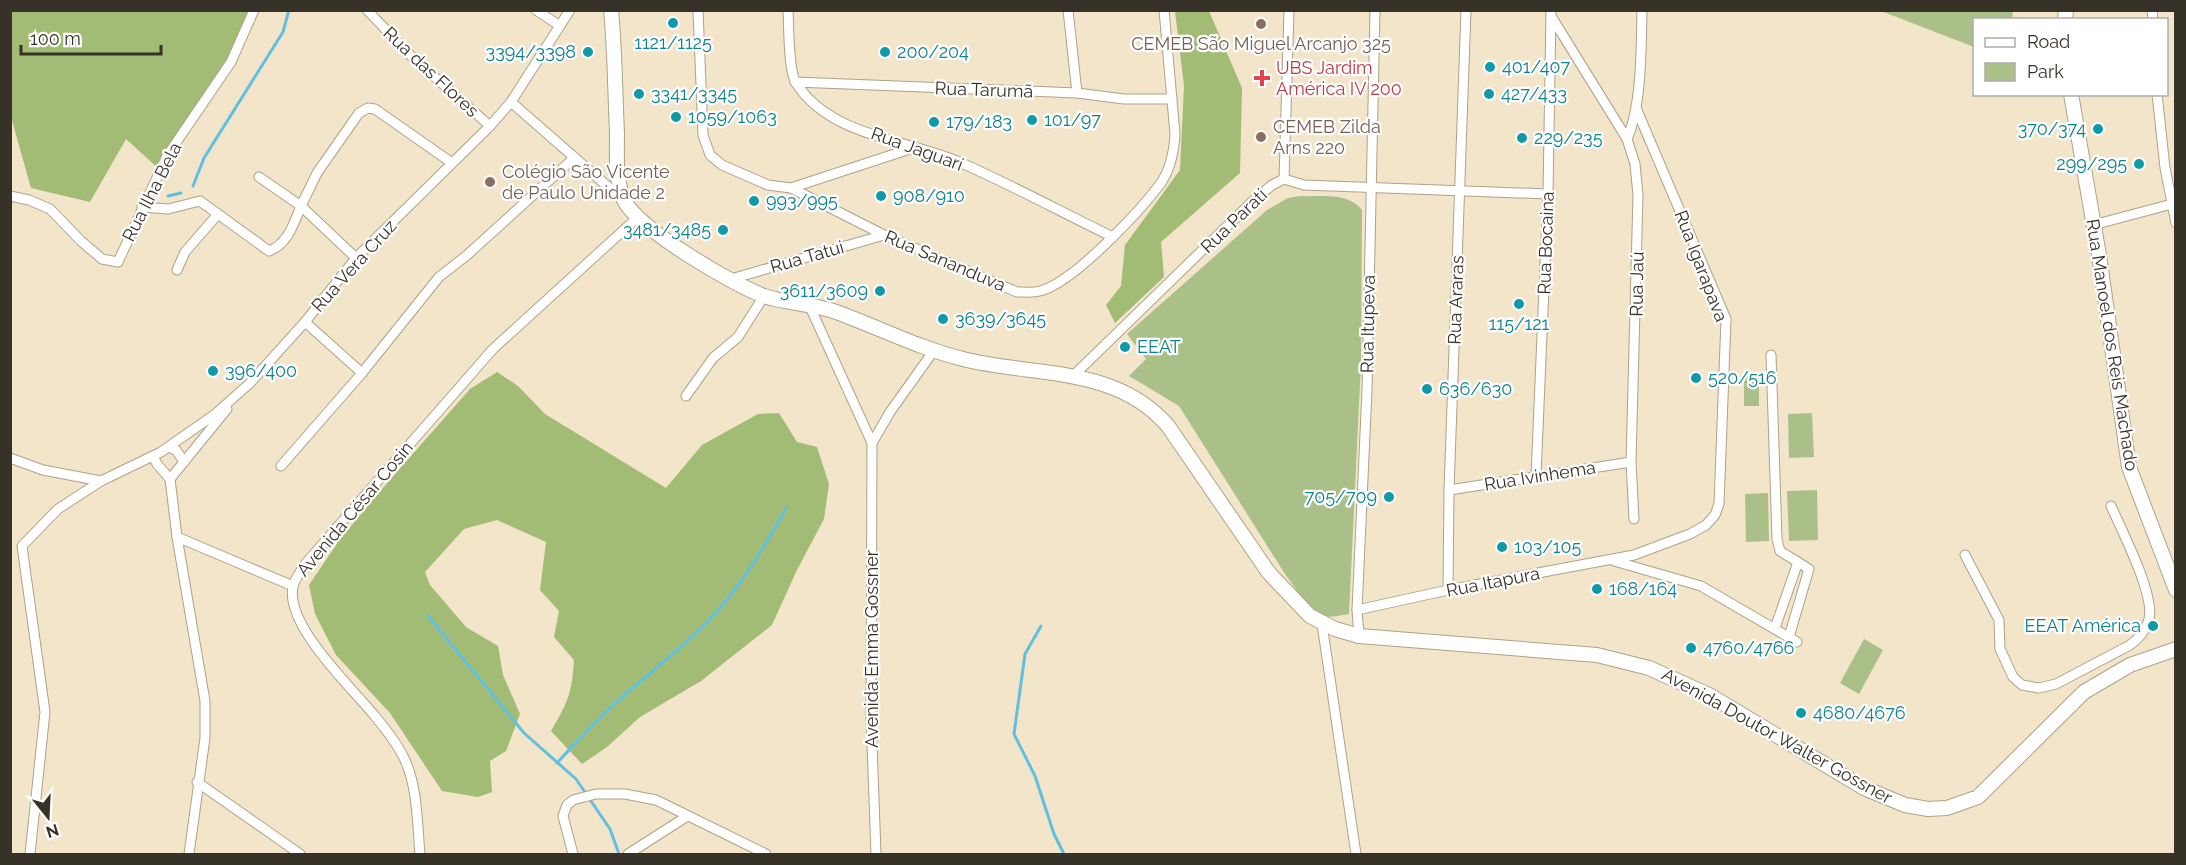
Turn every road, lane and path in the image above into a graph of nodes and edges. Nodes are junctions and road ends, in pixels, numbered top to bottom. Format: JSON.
{"nodes":[{"id":1,"x":254,"y":10,"type":"edge"},
{"id":2,"x":536,"y":10,"type":"edge"},
{"id":3,"x":570,"y":10,"type":"edge"},
{"id":4,"x":610,"y":10,"type":"edge"},
{"id":5,"x":698,"y":10,"type":"edge"},
{"id":6,"x":788,"y":10,"type":"edge"},
{"id":7,"x":1068,"y":10,"type":"edge"},
{"id":8,"x":1164,"y":10,"type":"edge"},
{"id":9,"x":1289,"y":10,"type":"edge"},
{"id":10,"x":1375,"y":10,"type":"edge"},
{"id":11,"x":1466,"y":10,"type":"edge"},
{"id":12,"x":1642,"y":10,"type":"edge"},
{"id":13,"x":373,"y":12,"type":"edge"},
{"id":14,"x":1550,"y":12,"type":"edge"},
{"id":15,"x":560,"y":26,"type":"junction"},
{"id":16,"x":795,"y":82,"type":"junction"},
{"id":17,"x":1077,"y":93,"type":"junction"},
{"id":18,"x":2071,"y":96,"type":"edge"},
{"id":19,"x":2157,"y":96,"type":"edge"},
{"id":20,"x":1172,"y":99,"type":"junction"},
{"id":21,"x":511,"y":102,"type":"junction"},
{"id":22,"x":1636,"y":108,"type":"junction"},
{"id":23,"x":490,"y":126,"type":"junction"},
{"id":24,"x":1627,"y":139,"type":"junction"},
{"id":25,"x":914,"y":147,"type":"junction"},
{"id":26,"x":574,"y":158,"type":"junction"},
{"id":27,"x":452,"y":163,"type":"junction"},
{"id":28,"x":259,"y":177,"type":"dead end"},
{"id":29,"x":1284,"y":179,"type":"junction"},
{"id":30,"x":791,"y":188,"type":"junction"},
{"id":31,"x":1371,"y":189,"type":"junction"},
{"id":32,"x":1460,"y":190,"type":"junction"},
{"id":33,"x":1548,"y":194,"type":"junction"},
{"id":34,"x":10,"y":196,"type":"edge"},
{"id":35,"x":625,"y":201,"type":"junction"},
{"id":36,"x":2172,"y":204,"type":"junction"},
{"id":37,"x":301,"y":206,"type":"junction"},
{"id":38,"x":142,"y":207,"type":"junction"},
{"id":39,"x":218,"y":214,"type":"junction"},
{"id":40,"x":637,"y":218,"type":"junction"},
{"id":41,"x":2175,"y":223,"type":"edge"},
{"id":42,"x":2093,"y":225,"type":"junction"},
{"id":43,"x":884,"y":235,"type":"junction"},
{"id":44,"x":1113,"y":237,"type":"junction"},
{"id":45,"x":356,"y":258,"type":"junction"},
{"id":46,"x":177,"y":270,"type":"dead end"},
{"id":47,"x":731,"y":279,"type":"junction"},
{"id":48,"x":764,"y":296,"type":"junction"},
{"id":49,"x":810,"y":307,"type":"junction"},
{"id":50,"x":305,"y":322,"type":"junction"},
{"id":51,"x":935,"y":349,"type":"junction"},
{"id":52,"x":1771,"y":355,"type":"dead end"},
{"id":53,"x":362,"y":373,"type":"junction"},
{"id":54,"x":1073,"y":376,"type":"junction"},
{"id":55,"x":686,"y":396,"type":"dead end"},
{"id":56,"x":235,"y":397,"type":"junction"},
{"id":57,"x":872,"y":444,"type":"junction"},
{"id":58,"x":168,"y":447,"type":"junction"},
{"id":59,"x":153,"y":456,"type":"junction"},
{"id":60,"x":10,"y":458,"type":"edge"},
{"id":61,"x":184,"y":462,"type":"junction"},
{"id":62,"x":1631,"y":462,"type":"junction"},
{"id":63,"x":281,"y":466,"type":"dead end"},
{"id":64,"x":1536,"y":476,"type":"junction"},
{"id":65,"x":170,"y":479,"type":"junction"},
{"id":66,"x":101,"y":482,"type":"junction"},
{"id":67,"x":1449,"y":490,"type":"junction"},
{"id":68,"x":1719,"y":504,"type":"joint"},
{"id":69,"x":2111,"y":506,"type":"dead end"},
{"id":70,"x":1634,"y":519,"type":"dead end"},
{"id":71,"x":177,"y":537,"type":"junction"},
{"id":72,"x":1965,"y":555,"type":"dead end"},
{"id":73,"x":1612,"y":560,"type":"junction"},
{"id":74,"x":1798,"y":562,"type":"junction"},
{"id":75,"x":293,"y":586,"type":"junction"},
{"id":76,"x":1448,"y":590,"type":"junction"},
{"id":77,"x":2175,"y":590,"type":"edge"},
{"id":78,"x":1357,"y":610,"type":"junction"},
{"id":79,"x":1322,"y":624,"type":"junction"},
{"id":80,"x":1775,"y":628,"type":"junction"},
{"id":81,"x":1359,"y":636,"type":"junction"},
{"id":82,"x":2175,"y":649,"type":"edge"},
{"id":83,"x":197,"y":782,"type":"junction"},
{"id":84,"x":686,"y":817,"type":"junction"},
{"id":85,"x":30,"y":855,"type":"edge"},
{"id":86,"x":189,"y":855,"type":"edge"},
{"id":87,"x":300,"y":855,"type":"edge"},
{"id":88,"x":420,"y":855,"type":"edge"},
{"id":89,"x":573,"y":855,"type":"edge"},
{"id":90,"x":628,"y":855,"type":"edge"},
{"id":91,"x":766,"y":855,"type":"edge"},
{"id":92,"x":876,"y":855,"type":"edge"},
{"id":93,"x":1356,"y":855,"type":"edge"}],
"edges":[{"from":1,"to":38,"type":"street","name":"Rua Ilha Bela"},
{"from":2,"to":15,"type":"street"},
{"from":3,"to":15,"type":"street","name":"Rua Vera Cruz"},
{"from":4,"to":35,"type":"main road"},
{"from":5,"to":30,"type":"street","name":"Rua Sananduva"},
{"from":6,"to":16,"type":"street"},
{"from":7,"to":17,"type":"street"},
{"from":8,"to":20,"type":"street","name":"Rua Sananduva"},
{"from":9,"to":29,"type":"street"},
{"from":10,"to":31,"type":"street","name":"Rua Itupeva"},
{"from":11,"to":32,"type":"street","name":"Rua Araras"},
{"from":12,"to":22,"type":"street"},
{"from":13,"to":23,"type":"street","name":"Rua das Flores"},
{"from":14,"to":24,"type":"street"},
{"from":14,"to":33,"type":"street","name":"Rua Bocaina"},
{"from":15,"to":21,"type":"street","name":"Rua Vera Cruz"},
{"from":16,"to":17,"type":"street","name":"Rua Tarumã"},
{"from":16,"to":25,"type":"street","name":"Rua Jaguarí"},
{"from":17,"to":20,"type":"street","name":"Rua Tarumã"},
{"from":18,"to":42,"type":"main road","name":"Rua Manoel dos Reis Machado"},
{"from":19,"to":36,"type":"street"},
{"from":20,"to":44,"type":"street","name":"Rua Sananduva"},
{"from":21,"to":23,"type":"street","name":"Rua Vera Cruz"},
{"from":21,"to":26,"type":"street","name":"Avenida Doutor Walter Gossner"},
{"from":22,"to":24,"type":"street"},
{"from":22,"to":68,"type":"street","name":"Rua Igarapava"},
{"from":23,"to":27,"type":"street","name":"Rua Vera Cruz"},
{"from":24,"to":62,"type":"street","name":"Rua Jaú"},
{"from":25,"to":30,"type":"street"},
{"from":25,"to":44,"type":"street","name":"Rua Jaguarí"},
{"from":26,"to":35,"type":"street","name":"Avenida Doutor Walter Gossner"},
{"from":26,"to":53,"type":"street"},
{"from":27,"to":37,"type":"street"},
{"from":27,"to":45,"type":"street","name":"Rua Vera Cruz"},
{"from":28,"to":37,"type":"street"},
{"from":29,"to":31,"type":"street","name":"Rua Parati"},
{"from":29,"to":54,"type":"street","name":"Rua Parati"},
{"from":30,"to":43,"type":"street","name":"Rua Sananduva"},
{"from":31,"to":32,"type":"street","name":"Rua Parati"},
{"from":31,"to":78,"type":"street","name":"Rua Itupeva"},
{"from":32,"to":33,"type":"street","name":"Rua Parati"},
{"from":32,"to":67,"type":"street","name":"Rua Araras"},
{"from":33,"to":64,"type":"street","name":"Rua Bocaina"},
{"from":34,"to":38,"type":"street","name":"Rua Ilha Bela"},
{"from":35,"to":40,"type":"main road","name":"Avenida Doutor Walter Gossner"},
{"from":36,"to":41,"type":"street"},
{"from":36,"to":42,"type":"street"},
{"from":37,"to":39,"type":"street"},
{"from":37,"to":45,"type":"street"},
{"from":38,"to":39,"type":"street"},
{"from":39,"to":46,"type":"street"},
{"from":40,"to":47,"type":"main road","name":"Avenida Doutor Walter Gossner"},
{"from":40,"to":75,"type":"street","name":"Avenida César Cosin"},
{"from":42,"to":77,"type":"main road","name":"Rua Manoel dos Reis Machado"},
{"from":43,"to":44,"type":"street","name":"Rua Sananduva"},
{"from":43,"to":47,"type":"street","name":"Rua Tatui"},
{"from":45,"to":50,"type":"street","name":"Rua Vera Cruz"},
{"from":47,"to":48,"type":"main road","name":"Avenida Doutor Walter Gossner"},
{"from":48,"to":49,"type":"main road","name":"Avenida Doutor Walter Gossner"},
{"from":48,"to":55,"type":"street"},
{"from":49,"to":51,"type":"main road","name":"Avenida Doutor Walter Gossner"},
{"from":49,"to":57,"type":"street","name":"Avenida Emma Gossner"},
{"from":50,"to":53,"type":"street"},
{"from":50,"to":56,"type":"street","name":"Rua Vera Cruz"},
{"from":51,"to":54,"type":"main road","name":"Avenida Doutor Walter Gossner"},
{"from":51,"to":57,"type":"street","name":"Avenida Emma Gossner"},
{"from":52,"to":74,"type":"street"},
{"from":53,"to":63,"type":"street"},
{"from":54,"to":79,"type":"main road","name":"Avenida Doutor Walter Gossner"},
{"from":56,"to":58,"type":"street","name":"Rua Vera Cruz"},
{"from":56,"to":61,"type":"street"},
{"from":57,"to":92,"type":"street","name":"Avenida Emma Gossner"},
{"from":58,"to":59,"type":"street","name":"Rua Vera Cruz"},
{"from":58,"to":61,"type":"street"},
{"from":59,"to":65,"type":"street"},
{"from":59,"to":66,"type":"street","name":"Rua Vera Cruz"},
{"from":60,"to":66,"type":"street"},
{"from":61,"to":65,"type":"street"},
{"from":62,"to":64,"type":"street","name":"Rua Ivinhema"},
{"from":62,"to":70,"type":"street","name":"Rua Jaú"},
{"from":64,"to":67,"type":"street","name":"Rua Ivinhema"},
{"from":65,"to":71,"type":"street"},
{"from":66,"to":85,"type":"street","name":"Rua Vera Cruz"},
{"from":67,"to":76,"type":"street","name":"Rua Araras"},
{"from":68,"to":73,"type":"street","name":"Rua Itapura"},
{"from":69,"to":72,"type":"street"},
{"from":71,"to":75,"type":"street"},
{"from":71,"to":83,"type":"street"},
{"from":73,"to":76,"type":"street","name":"Rua Itapura"},
{"from":73,"to":80,"type":"street"},
{"from":74,"to":80,"type":"street"},
{"from":74,"to":80,"type":"street"},
{"from":75,"to":88,"type":"street","name":"Avenida César Cosin"},
{"from":76,"to":78,"type":"street","name":"Rua Itapura"},
{"from":78,"to":81,"type":"street","name":"Rua Itupeva"},
{"from":79,"to":81,"type":"main road","name":"Avenida Doutor Walter Gossner"},
{"from":79,"to":93,"type":"street"},
{"from":81,"to":82,"type":"main road","name":"Avenida Doutor Walter Gossner"},
{"from":83,"to":86,"type":"street"},
{"from":83,"to":87,"type":"street"},
{"from":84,"to":89,"type":"street"},
{"from":84,"to":90,"type":"street"},
{"from":84,"to":91,"type":"street"}]}
